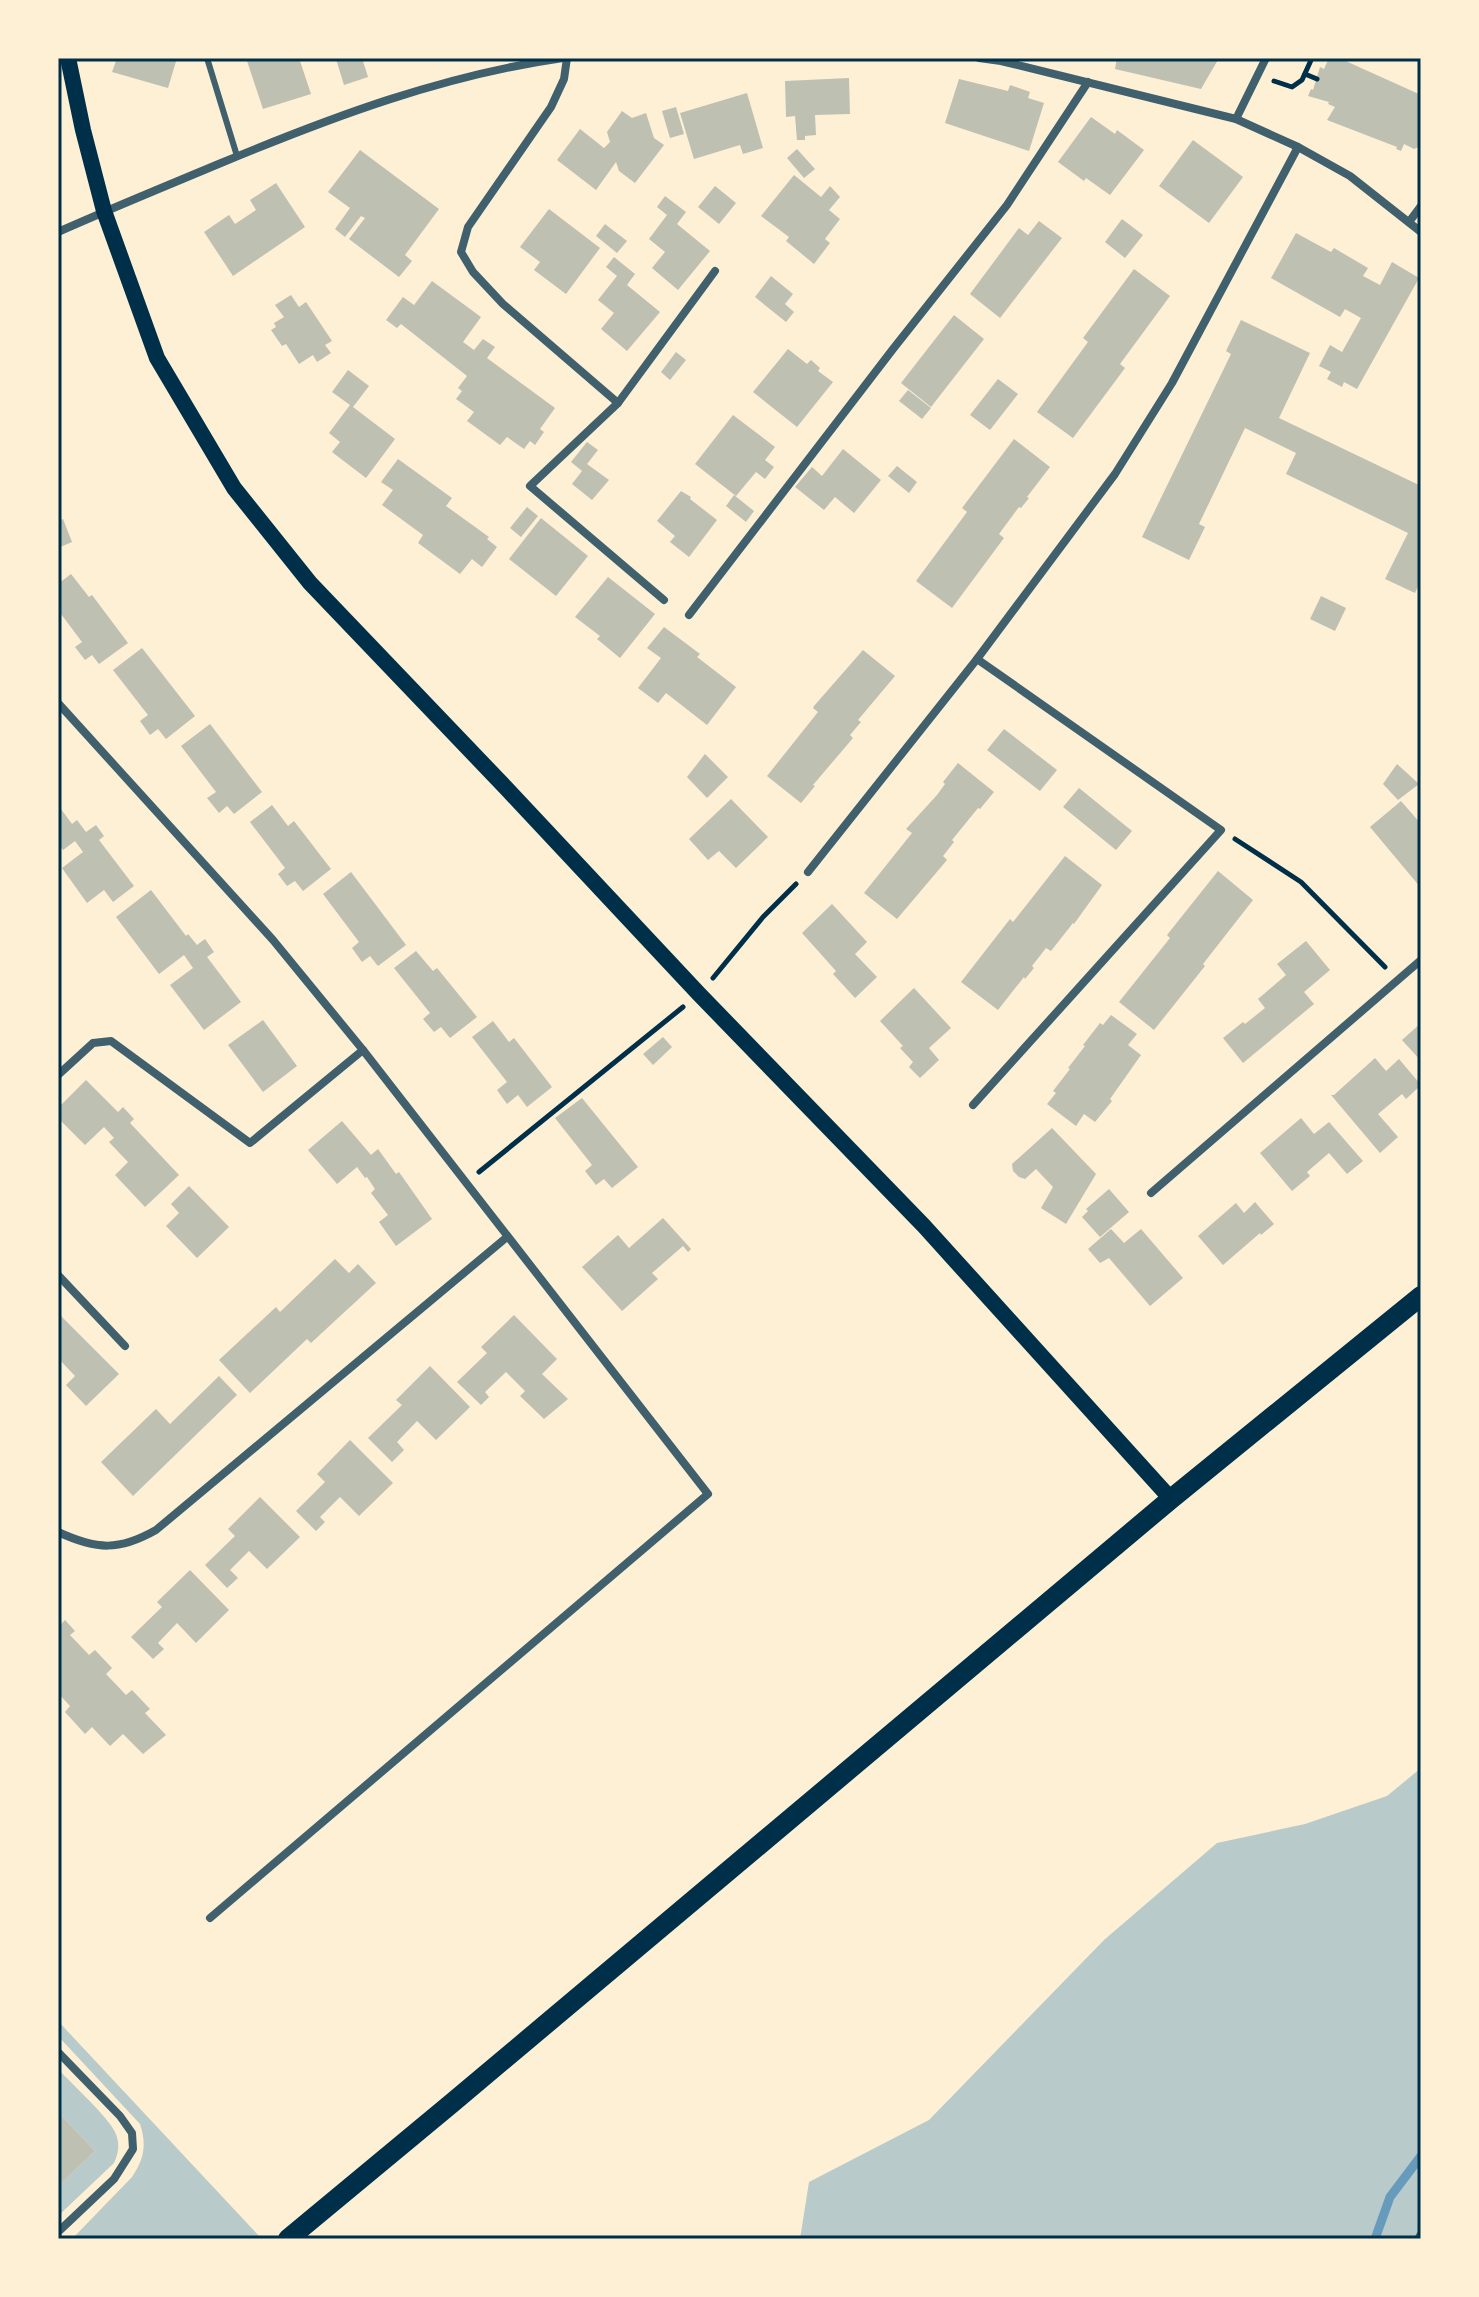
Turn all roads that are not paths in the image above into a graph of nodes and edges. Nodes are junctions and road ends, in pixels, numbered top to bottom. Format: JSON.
{"nodes":[{"id":1,"x":68,"y":58,"type":"edge"},
{"id":2,"x":207,"y":58,"type":"edge"},
{"id":3,"x":565,"y":58,"type":"edge"},
{"id":4,"x":979,"y":58,"type":"edge"},
{"id":5,"x":1266,"y":58,"type":"edge"},
{"id":6,"x":1088,"y":82,"type":"junction"},
{"id":7,"x":1236,"y":119,"type":"junction"},
{"id":8,"x":1298,"y":147,"type":"junction"},
{"id":9,"x":237,"y":156,"type":"junction"},
{"id":10,"x":1421,"y":206,"type":"edge"},
{"id":11,"x":104,"y":211,"type":"junction"},
{"id":12,"x":1409,"y":222,"type":"junction"},
{"id":13,"x":58,"y":232,"type":"edge"},
{"id":14,"x":1421,"y":232,"type":"edge"},
{"id":15,"x":715,"y":271,"type":"dead end"},
{"id":16,"x":618,"y":403,"type":"junction"},
{"id":17,"x":664,"y":600,"type":"dead end"},
{"id":18,"x":689,"y":615,"type":"dead end"},
{"id":19,"x":977,"y":659,"type":"junction"},
{"id":20,"x":58,"y":703,"type":"edge"},
{"id":21,"x":808,"y":872,"type":"road end"},
{"id":22,"x":1421,"y":960,"type":"edge"},
{"id":23,"x":363,"y":1050,"type":"junction"},
{"id":24,"x":58,"y":1075,"type":"edge"},
{"id":25,"x":973,"y":1105,"type":"dead end"},
{"id":26,"x":1151,"y":1193,"type":"dead end"},
{"id":27,"x":507,"y":1237,"type":"junction"},
{"id":28,"x":58,"y":1275,"type":"edge"},
{"id":29,"x":1421,"y":1296,"type":"edge"},
{"id":30,"x":125,"y":1346,"type":"dead end"},
{"id":31,"x":1171,"y":1499,"type":"junction"},
{"id":32,"x":58,"y":1532,"type":"edge"},
{"id":33,"x":210,"y":1918,"type":"dead end"},
{"id":34,"x":58,"y":2052,"type":"edge"},
{"id":35,"x":58,"y":2232,"type":"edge"},
{"id":36,"x":1421,"y":2232,"type":"edge"},
{"id":37,"x":288,"y":2239,"type":"edge"},
{"id":38,"x":1417,"y":2239,"type":"edge"}],
"edges":[{"from":1,"to":11,"type":"main road"},
{"from":2,"to":9,"type":"lane"},
{"from":3,"to":9,"type":"street"},
{"from":3,"to":16,"type":"street"},
{"from":4,"to":6,"type":"street"},
{"from":5,"to":7,"type":"street"},
{"from":6,"to":7,"type":"street"},
{"from":6,"to":18,"type":"street"},
{"from":7,"to":8,"type":"street"},
{"from":8,"to":12,"type":"street"},
{"from":8,"to":19,"type":"street"},
{"from":9,"to":11,"type":"street"},
{"from":10,"to":12,"type":"street"},
{"from":11,"to":13,"type":"street"},
{"from":11,"to":31,"type":"main road"},
{"from":12,"to":14,"type":"street"},
{"from":15,"to":16,"type":"street"},
{"from":16,"to":17,"type":"street"},
{"from":19,"to":21,"type":"street"},
{"from":19,"to":25,"type":"street"},
{"from":20,"to":23,"type":"street"},
{"from":22,"to":26,"type":"street"},
{"from":23,"to":24,"type":"street"},
{"from":23,"to":27,"type":"street"},
{"from":27,"to":32,"type":"street"},
{"from":27,"to":33,"type":"street"},
{"from":28,"to":30,"type":"street"},
{"from":29,"to":31,"type":"main road"},
{"from":31,"to":37,"type":"main road"},
{"from":34,"to":35,"type":"street"},
{"from":36,"to":38,"type":"lane"}]}
